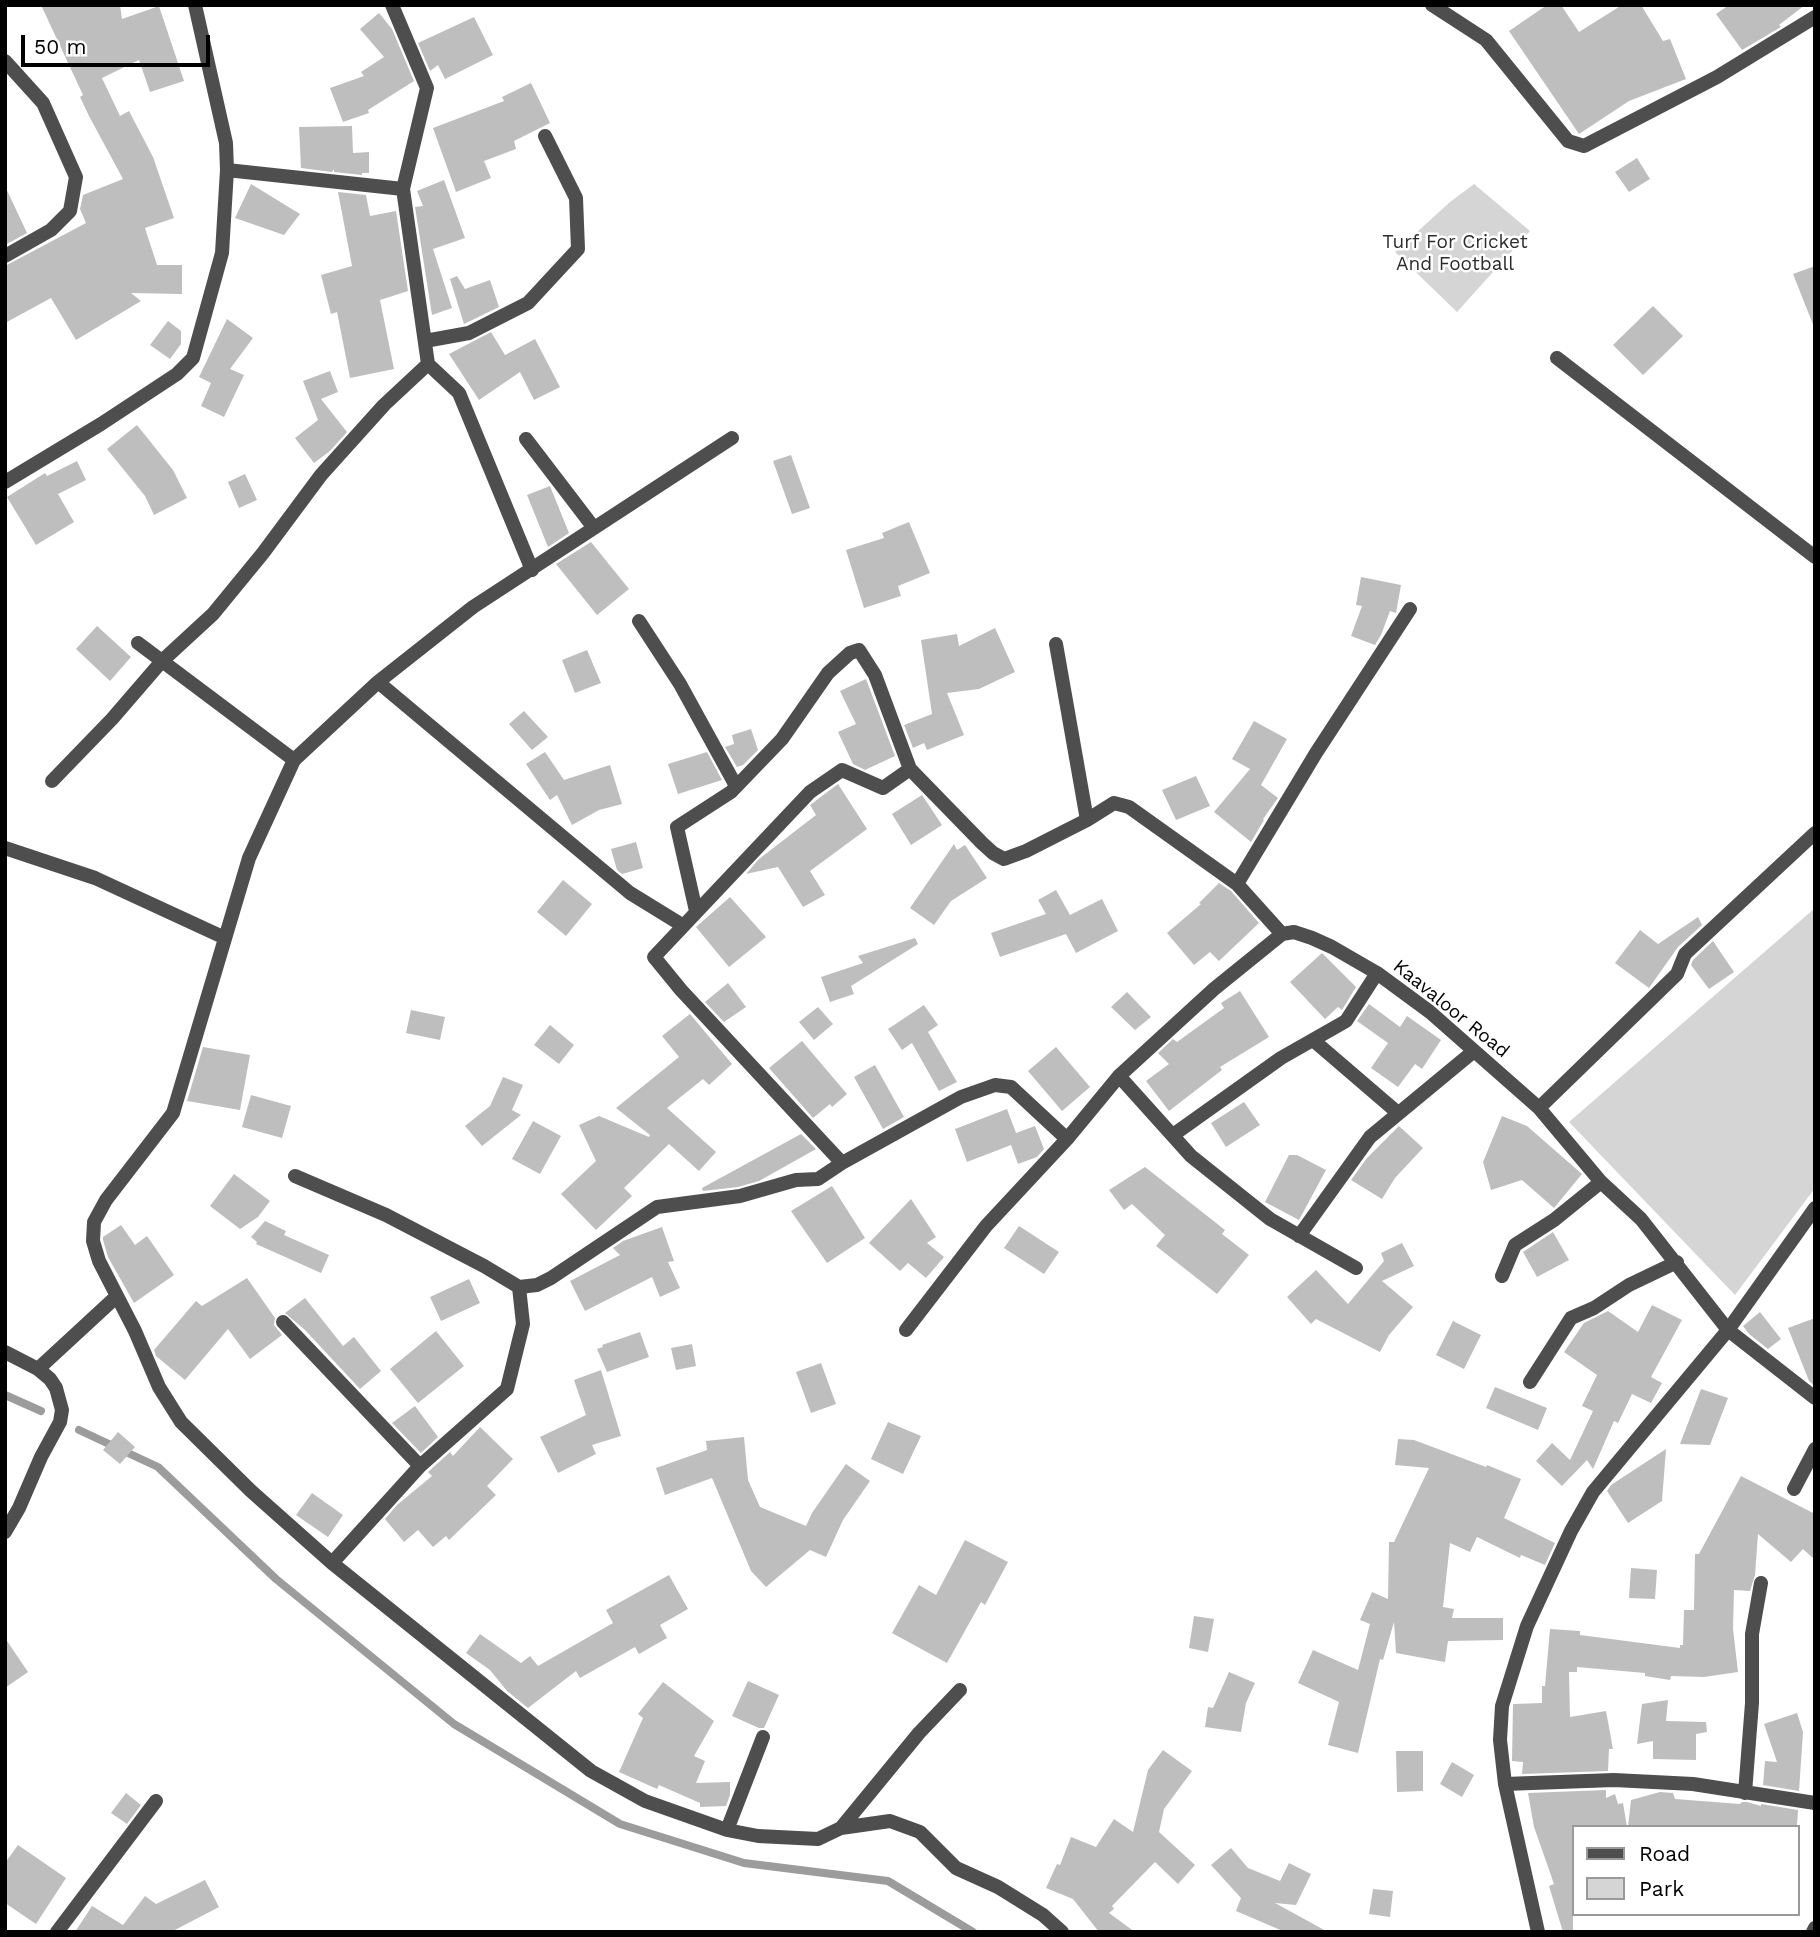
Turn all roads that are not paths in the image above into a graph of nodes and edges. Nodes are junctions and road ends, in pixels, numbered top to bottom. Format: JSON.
{"nodes":[{"id":1,"x":195,"y":5,"type":"edge"},
{"id":2,"x":391,"y":5,"type":"edge"},
{"id":3,"x":1432,"y":5,"type":"edge"},
{"id":4,"x":1815,"y":17,"type":"edge"},
{"id":5,"x":5,"y":61,"type":"edge"},
{"id":6,"x":545,"y":136,"type":"dead end"},
{"id":7,"x":227,"y":170,"type":"junction"},
{"id":8,"x":403,"y":189,"type":"junction"},
{"id":9,"x":5,"y":256,"type":"edge"},
{"id":10,"x":425,"y":341,"type":"junction"},
{"id":11,"x":1557,"y":358,"type":"dead end"},
{"id":12,"x":428,"y":364,"type":"junction"},
{"id":13,"x":733,"y":438,"type":"dead end"},
{"id":14,"x":526,"y":439,"type":"dead end"},
{"id":15,"x":5,"y":482,"type":"edge"},
{"id":16,"x":594,"y":528,"type":"junction"},
{"id":17,"x":1815,"y":557,"type":"edge"},
{"id":18,"x":532,"y":570,"type":"junction"},
{"id":19,"x":1410,"y":609,"type":"dead end"},
{"id":20,"x":639,"y":621,"type":"dead end"},
{"id":21,"x":138,"y":643,"type":"dead end"},
{"id":22,"x":1056,"y":643,"type":"dead end"},
{"id":23,"x":162,"y":661,"type":"junction"},
{"id":24,"x":377,"y":682,"type":"junction"},
{"id":25,"x":294,"y":760,"type":"junction"},
{"id":26,"x":910,"y":769,"type":"junction"},
{"id":27,"x":52,"y":781,"type":"dead end"},
{"id":28,"x":736,"y":786,"type":"junction"},
{"id":29,"x":1087,"y":820,"type":"junction"},
{"id":30,"x":1815,"y":833,"type":"edge"},
{"id":31,"x":5,"y":848,"type":"edge"},
{"id":32,"x":1237,"y":884,"type":"junction"},
{"id":33,"x":695,"y":911,"type":"junction"},
{"id":34,"x":682,"y":925,"type":"junction"},
{"id":35,"x":1282,"y":934,"type":"junction"},
{"id":36,"x":225,"y":938,"type":"junction"},
{"id":37,"x":1377,"y":973,"type":"junction"},
{"id":38,"x":1313,"y":1040,"type":"junction"},
{"id":39,"x":1474,"y":1051,"type":"junction"},
{"id":40,"x":1119,"y":1076,"type":"junction"},
{"id":41,"x":1539,"y":1108,"type":"junction"},
{"id":42,"x":1398,"y":1113,"type":"junction"},
{"id":43,"x":1173,"y":1135,"type":"junction"},
{"id":44,"x":1067,"y":1139,"type":"junction"},
{"id":45,"x":842,"y":1164,"type":"junction"},
{"id":46,"x":295,"y":1176,"type":"dead end"},
{"id":47,"x":1601,"y":1182,"type":"junction"},
{"id":48,"x":1815,"y":1208,"type":"edge"},
{"id":49,"x":1299,"y":1236,"type":"junction"},
{"id":50,"x":1677,"y":1262,"type":"junction"},
{"id":51,"x":1356,"y":1268,"type":"dead end"},
{"id":52,"x":1502,"y":1276,"type":"dead end"},
{"id":53,"x":519,"y":1287,"type":"junction"},
{"id":54,"x":116,"y":1297,"type":"junction"},
{"id":55,"x":283,"y":1322,"type":"dead end"},
{"id":56,"x":906,"y":1329,"type":"dead end"},
{"id":57,"x":1728,"y":1330,"type":"junction"},
{"id":58,"x":5,"y":1352,"type":"edge"},
{"id":59,"x":38,"y":1369,"type":"junction"},
{"id":60,"x":1530,"y":1382,"type":"dead end"},
{"id":61,"x":1815,"y":1398,"type":"edge"},
{"id":62,"x":1815,"y":1449,"type":"edge"},
{"id":63,"x":420,"y":1466,"type":"junction"},
{"id":64,"x":1794,"y":1489,"type":"dead end"},
{"id":65,"x":5,"y":1532,"type":"edge"},
{"id":66,"x":332,"y":1563,"type":"junction"},
{"id":67,"x":1761,"y":1583,"type":"dead end"},
{"id":68,"x":960,"y":1690,"type":"dead end"},
{"id":69,"x":763,"y":1737,"type":"dead end"},
{"id":70,"x":1505,"y":1784,"type":"junction"},
{"id":71,"x":1745,"y":1793,"type":"junction"},
{"id":72,"x":156,"y":1801,"type":"dead end"},
{"id":73,"x":1815,"y":1803,"type":"edge"},
{"id":74,"x":841,"y":1828,"type":"junction"},
{"id":75,"x":727,"y":1830,"type":"junction"},
{"id":76,"x":57,"y":1932,"type":"edge"},
{"id":77,"x":1062,"y":1932,"type":"edge"},
{"id":78,"x":1538,"y":1932,"type":"edge"}],
"edges":[{"from":1,"to":7,"type":"street"},
{"from":2,"to":8,"type":"street"},
{"from":3,"to":4,"type":"street"},
{"from":5,"to":9,"type":"street"},
{"from":6,"to":10,"type":"street"},
{"from":7,"to":8,"type":"street"},
{"from":7,"to":15,"type":"street"},
{"from":8,"to":10,"type":"street"},
{"from":10,"to":12,"type":"street"},
{"from":11,"to":17,"type":"street"},
{"from":12,"to":18,"type":"street"},
{"from":12,"to":23,"type":"street"},
{"from":13,"to":16,"type":"street"},
{"from":14,"to":16,"type":"street"},
{"from":16,"to":18,"type":"street"},
{"from":18,"to":24,"type":"street"},
{"from":19,"to":32,"type":"street"},
{"from":20,"to":28,"type":"street"},
{"from":21,"to":23,"type":"street"},
{"from":22,"to":29,"type":"street"},
{"from":23,"to":25,"type":"street"},
{"from":23,"to":27,"type":"street"},
{"from":24,"to":25,"type":"street"},
{"from":24,"to":34,"type":"street"},
{"from":25,"to":36,"type":"street"},
{"from":26,"to":28,"type":"street"},
{"from":26,"to":29,"type":"street"},
{"from":26,"to":33,"type":"street"},
{"from":28,"to":33,"type":"street"},
{"from":29,"to":32,"type":"street"},
{"from":30,"to":41,"type":"street"},
{"from":31,"to":36,"type":"street"},
{"from":32,"to":35,"type":"street"},
{"from":33,"to":34,"type":"street"},
{"from":34,"to":45,"type":"street"},
{"from":35,"to":37,"type":"street","name":"Kaavaloor Road"},
{"from":35,"to":40,"type":"street"},
{"from":36,"to":54,"type":"street"},
{"from":37,"to":38,"type":"street"},
{"from":37,"to":39,"type":"street","name":"Kaavaloor Road"},
{"from":38,"to":42,"type":"street"},
{"from":38,"to":43,"type":"street"},
{"from":39,"to":41,"type":"street","name":"Kaavaloor Road"},
{"from":39,"to":42,"type":"street"},
{"from":40,"to":43,"type":"street"},
{"from":40,"to":44,"type":"street"},
{"from":41,"to":47,"type":"street","name":"Kaavaloor Road"},
{"from":42,"to":49,"type":"street"},
{"from":43,"to":49,"type":"street"},
{"from":44,"to":45,"type":"street"},
{"from":44,"to":56,"type":"street"},
{"from":45,"to":53,"type":"street"},
{"from":46,"to":53,"type":"street"},
{"from":47,"to":50,"type":"street","name":"Kaavaloor Road"},
{"from":47,"to":52,"type":"street"},
{"from":48,"to":57,"type":"street"},
{"from":49,"to":51,"type":"street"},
{"from":50,"to":57,"type":"street","name":"Kaavaloor Road"},
{"from":50,"to":60,"type":"street"},
{"from":53,"to":63,"type":"street"},
{"from":54,"to":59,"type":"street"},
{"from":54,"to":66,"type":"street"},
{"from":55,"to":63,"type":"street"},
{"from":57,"to":61,"type":"street","name":"Kaavaloor Road"},
{"from":57,"to":70,"type":"street"},
{"from":58,"to":59,"type":"street"},
{"from":59,"to":65,"type":"street"},
{"from":62,"to":64,"type":"street"},
{"from":63,"to":66,"type":"street"},
{"from":66,"to":75,"type":"street"},
{"from":67,"to":71,"type":"street"},
{"from":68,"to":74,"type":"street"},
{"from":69,"to":75,"type":"street"},
{"from":70,"to":71,"type":"street"},
{"from":70,"to":78,"type":"street"},
{"from":71,"to":73,"type":"street"},
{"from":72,"to":76,"type":"street"},
{"from":74,"to":75,"type":"street"},
{"from":74,"to":77,"type":"street"}]}
